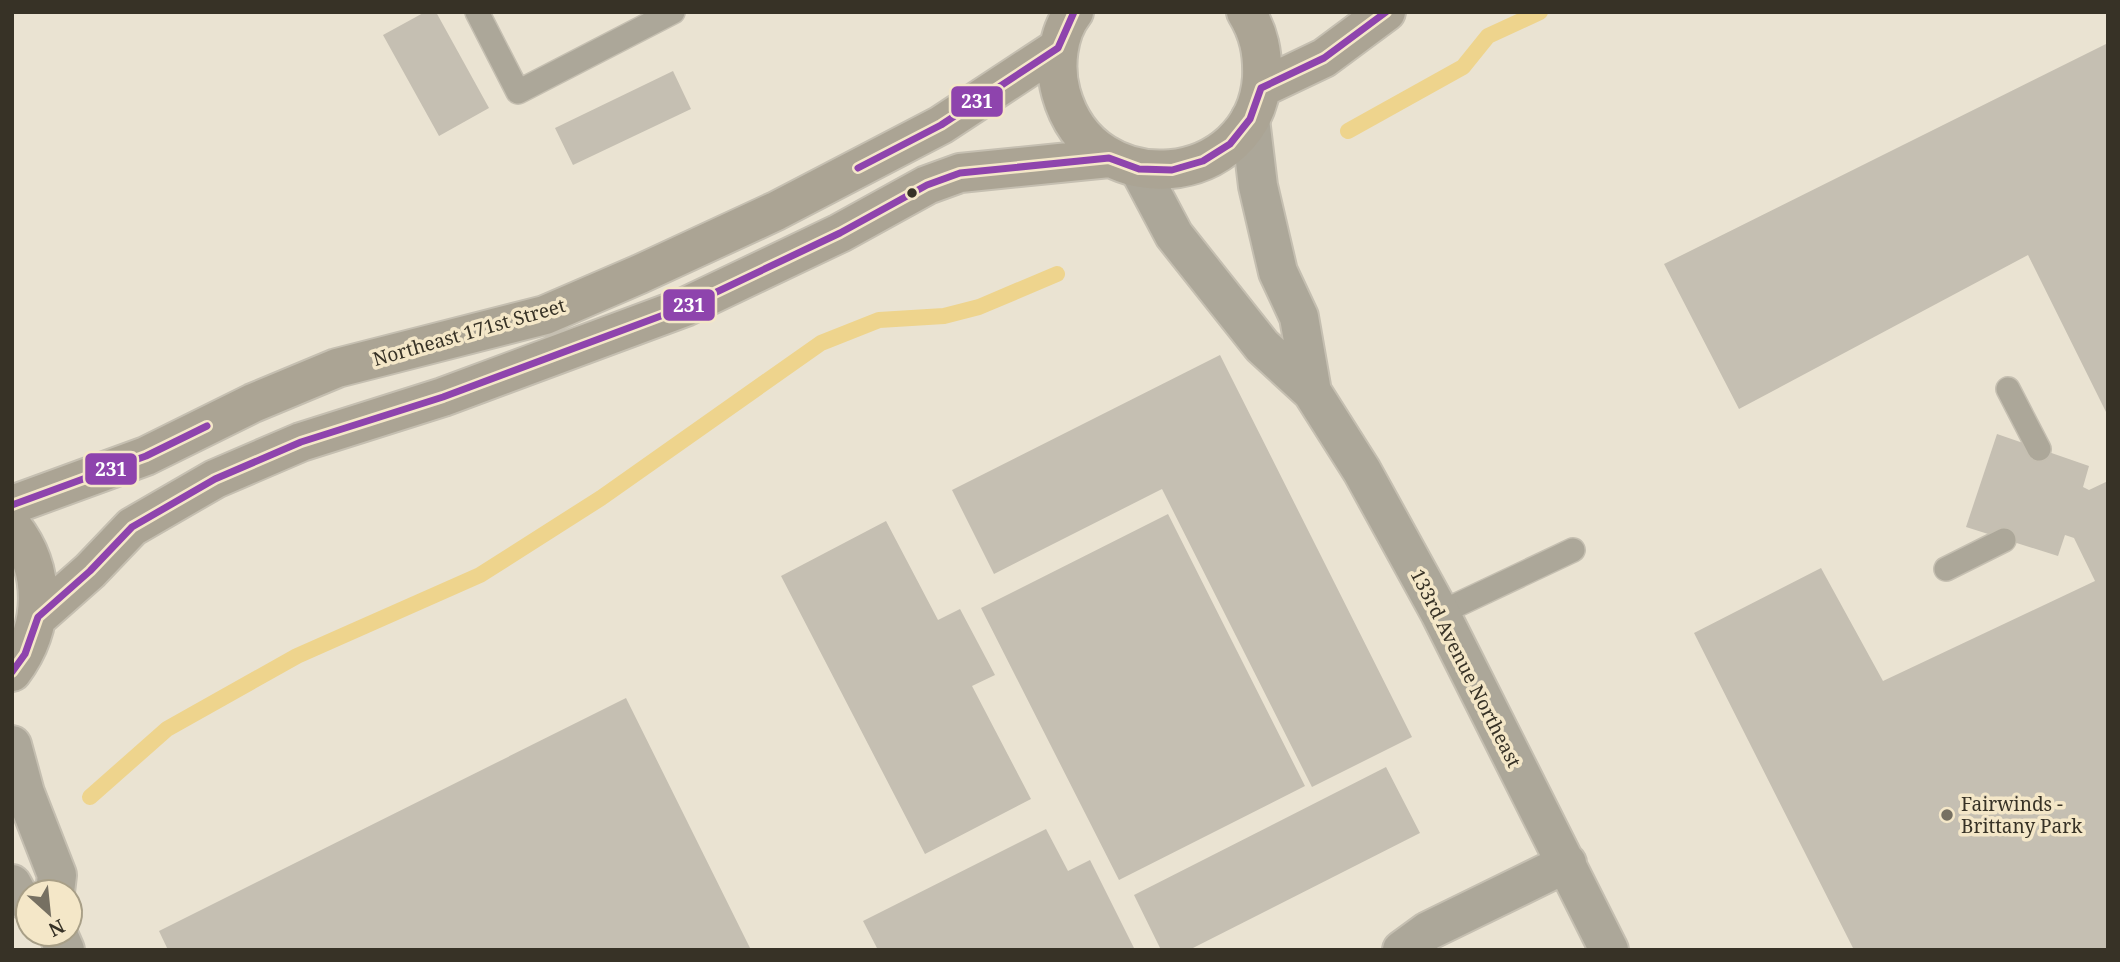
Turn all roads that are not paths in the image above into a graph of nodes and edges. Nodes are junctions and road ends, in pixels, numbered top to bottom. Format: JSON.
{"nodes":[{"id":1,"x":477,"y":12,"type":"edge"},
{"id":2,"x":673,"y":12,"type":"edge"},
{"id":3,"x":1074,"y":12,"type":"edge"},
{"id":4,"x":1245,"y":12,"type":"edge"},
{"id":5,"x":1386,"y":12,"type":"edge"},
{"id":6,"x":1059,"y":48,"type":"junction"},
{"id":7,"x":1255,"y":103,"type":"junction"},
{"id":8,"x":1124,"y":163,"type":"junction"},
{"id":9,"x":2008,"y":388,"type":"dead end"},
{"id":10,"x":1312,"y":392,"type":"junction"},
{"id":11,"x":2039,"y":449,"type":"dead end"},
{"id":12,"x":12,"y":505,"type":"edge"},
{"id":13,"x":12,"y":526,"type":"edge"},
{"id":14,"x":2004,"y":540,"type":"dead end"},
{"id":15,"x":1573,"y":550,"type":"dead end"},
{"id":16,"x":1946,"y":569,"type":"dead end"},
{"id":17,"x":1440,"y":613,"type":"junction"},
{"id":18,"x":38,"y":618,"type":"junction"},
{"id":19,"x":12,"y":672,"type":"edge"},
{"id":20,"x":12,"y":745,"type":"edge"},
{"id":21,"x":1567,"y":863,"type":"junction"},
{"id":22,"x":57,"y":878,"type":"edge"},
{"id":23,"x":1402,"y":950,"type":"edge"},
{"id":24,"x":1609,"y":950,"type":"edge"}],
"edges":[{"from":1,"to":2,"type":"lane"},
{"from":3,"to":6,"type":"main road"},
{"from":4,"to":7,"type":"main road"},
{"from":5,"to":7,"type":"main road"},
{"from":6,"to":8,"type":"main road"},
{"from":6,"to":12,"type":"main road","name":"Northeast 171st Street"},
{"from":7,"to":8,"type":"main road"},
{"from":7,"to":10,"type":"street","name":"133rd Avenue Northeast"},
{"from":8,"to":10,"type":"street","name":"133rd Avenue Northeast"},
{"from":8,"to":18,"type":"main road"},
{"from":9,"to":11,"type":"lane"},
{"from":10,"to":17,"type":"street","name":"133rd Avenue Northeast"},
{"from":13,"to":18,"type":"main road"},
{"from":14,"to":16,"type":"lane"},
{"from":15,"to":17,"type":"lane"},
{"from":17,"to":21,"type":"street","name":"133rd Avenue Northeast"},
{"from":18,"to":19,"type":"main road"},
{"from":20,"to":22,"type":"street"},
{"from":21,"to":23,"type":"street"},
{"from":21,"to":24,"type":"street","name":"133rd Avenue Northeast"}]}
